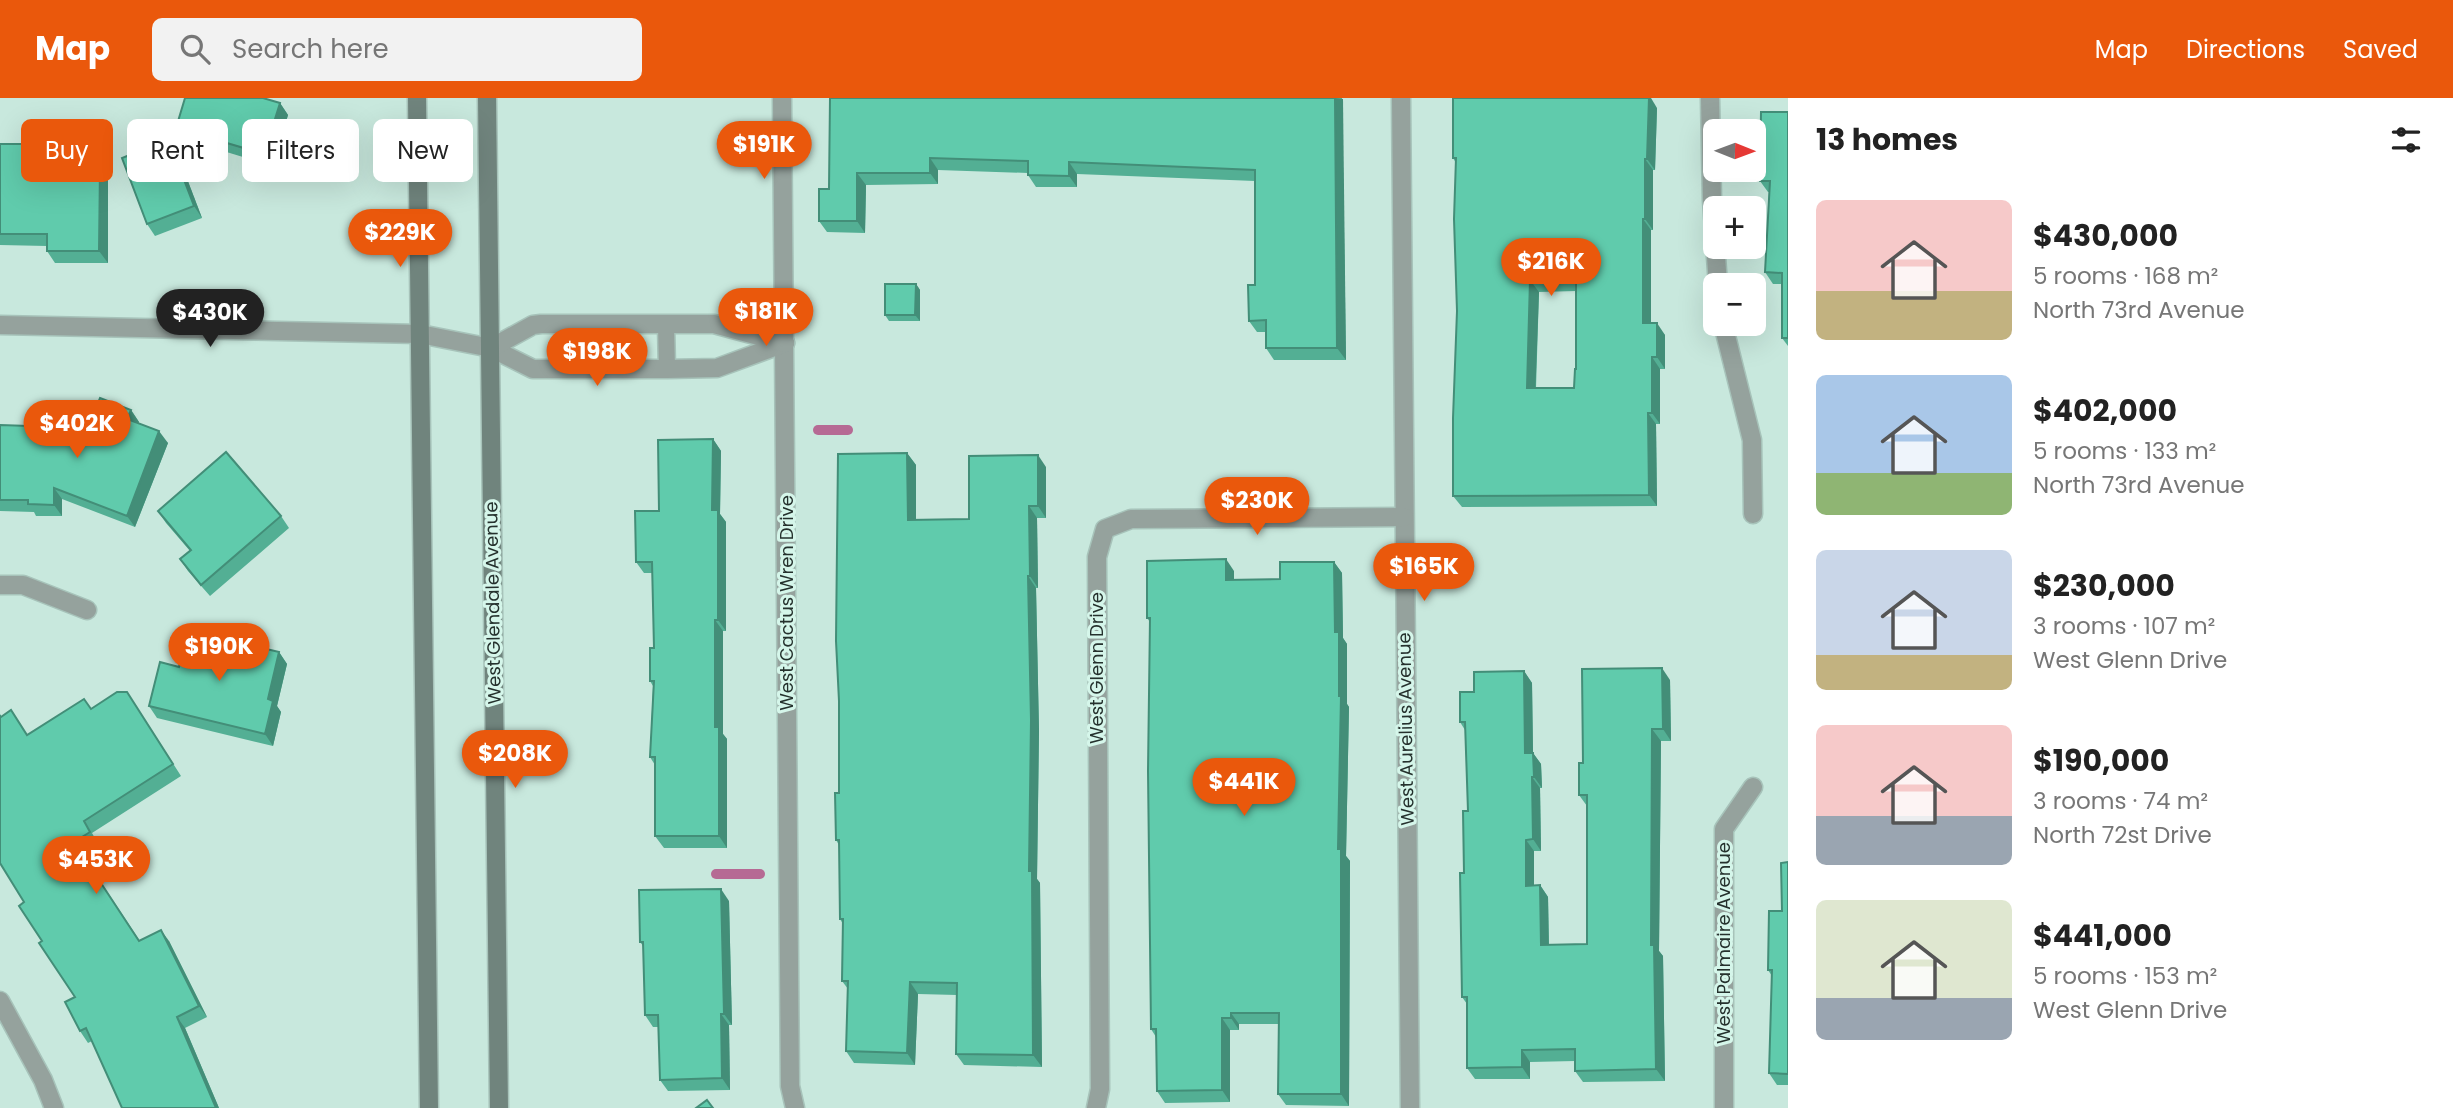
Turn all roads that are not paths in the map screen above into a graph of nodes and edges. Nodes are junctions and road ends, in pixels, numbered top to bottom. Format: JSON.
{"nodes":[{"id":1,"x":417,"y":98,"type":"edge"},
{"id":2,"x":487,"y":98,"type":"edge"},
{"id":3,"x":782,"y":98,"type":"edge"},
{"id":4,"x":1401,"y":98,"type":"edge"},
{"id":5,"x":1710,"y":98,"type":"edge"},
{"id":6,"x":1716,"y":273,"type":"edge"},
{"id":7,"x":667,"y":325,"type":"junction"},
{"id":8,"x":0,"y":326,"type":"edge"},
{"id":9,"x":420,"y":334,"type":"junction"},
{"id":10,"x":1726,"y":336,"type":"edge"},
{"id":11,"x":785,"y":343,"type":"junction"},
{"id":12,"x":491,"y":348,"type":"junction"},
{"id":13,"x":667,"y":369,"type":"junction"},
{"id":14,"x":1754,"y":514,"type":"dead end"},
{"id":15,"x":1404,"y":517,"type":"junction"},
{"id":16,"x":0,"y":585,"type":"edge"},
{"id":17,"x":87,"y":610,"type":"dead end"},
{"id":18,"x":1753,"y":788,"type":"dead end"},
{"id":19,"x":0,"y":1001,"type":"edge"},
{"id":20,"x":54,"y":1108,"type":"edge"},
{"id":21,"x":429,"y":1108,"type":"edge"},
{"id":22,"x":499,"y":1108,"type":"edge"},
{"id":23,"x":795,"y":1108,"type":"edge"},
{"id":24,"x":1096,"y":1108,"type":"edge"},
{"id":25,"x":1410,"y":1108,"type":"edge"},
{"id":26,"x":1724,"y":1108,"type":"edge"}],
"edges":[{"from":1,"to":9,"type":"main road"},
{"from":2,"to":12,"type":"main road","name":"West Glendale Avenue"},
{"from":3,"to":11,"type":"street","name":"West Cactus Wren Drive"},
{"from":4,"to":15,"type":"street","name":"West Aurelius Avenue"},
{"from":5,"to":6,"type":"street"},
{"from":7,"to":11,"type":"street"},
{"from":7,"to":12,"type":"street"},
{"from":7,"to":13,"type":"lane"},
{"from":8,"to":9,"type":"street"},
{"from":9,"to":12,"type":"street"},
{"from":9,"to":21,"type":"main road"},
{"from":10,"to":14,"type":"street"},
{"from":11,"to":13,"type":"street"},
{"from":11,"to":23,"type":"street","name":"West Cactus Wren Drive"},
{"from":12,"to":13,"type":"street"},
{"from":12,"to":22,"type":"main road","name":"West Glendale Avenue"},
{"from":15,"to":24,"type":"street","name":"West Glenn Drive"},
{"from":15,"to":25,"type":"street","name":"West Aurelius Avenue"},
{"from":16,"to":17,"type":"street"},
{"from":18,"to":26,"type":"street","name":"West Palmaire Avenue"},
{"from":19,"to":20,"type":"street"}]}
